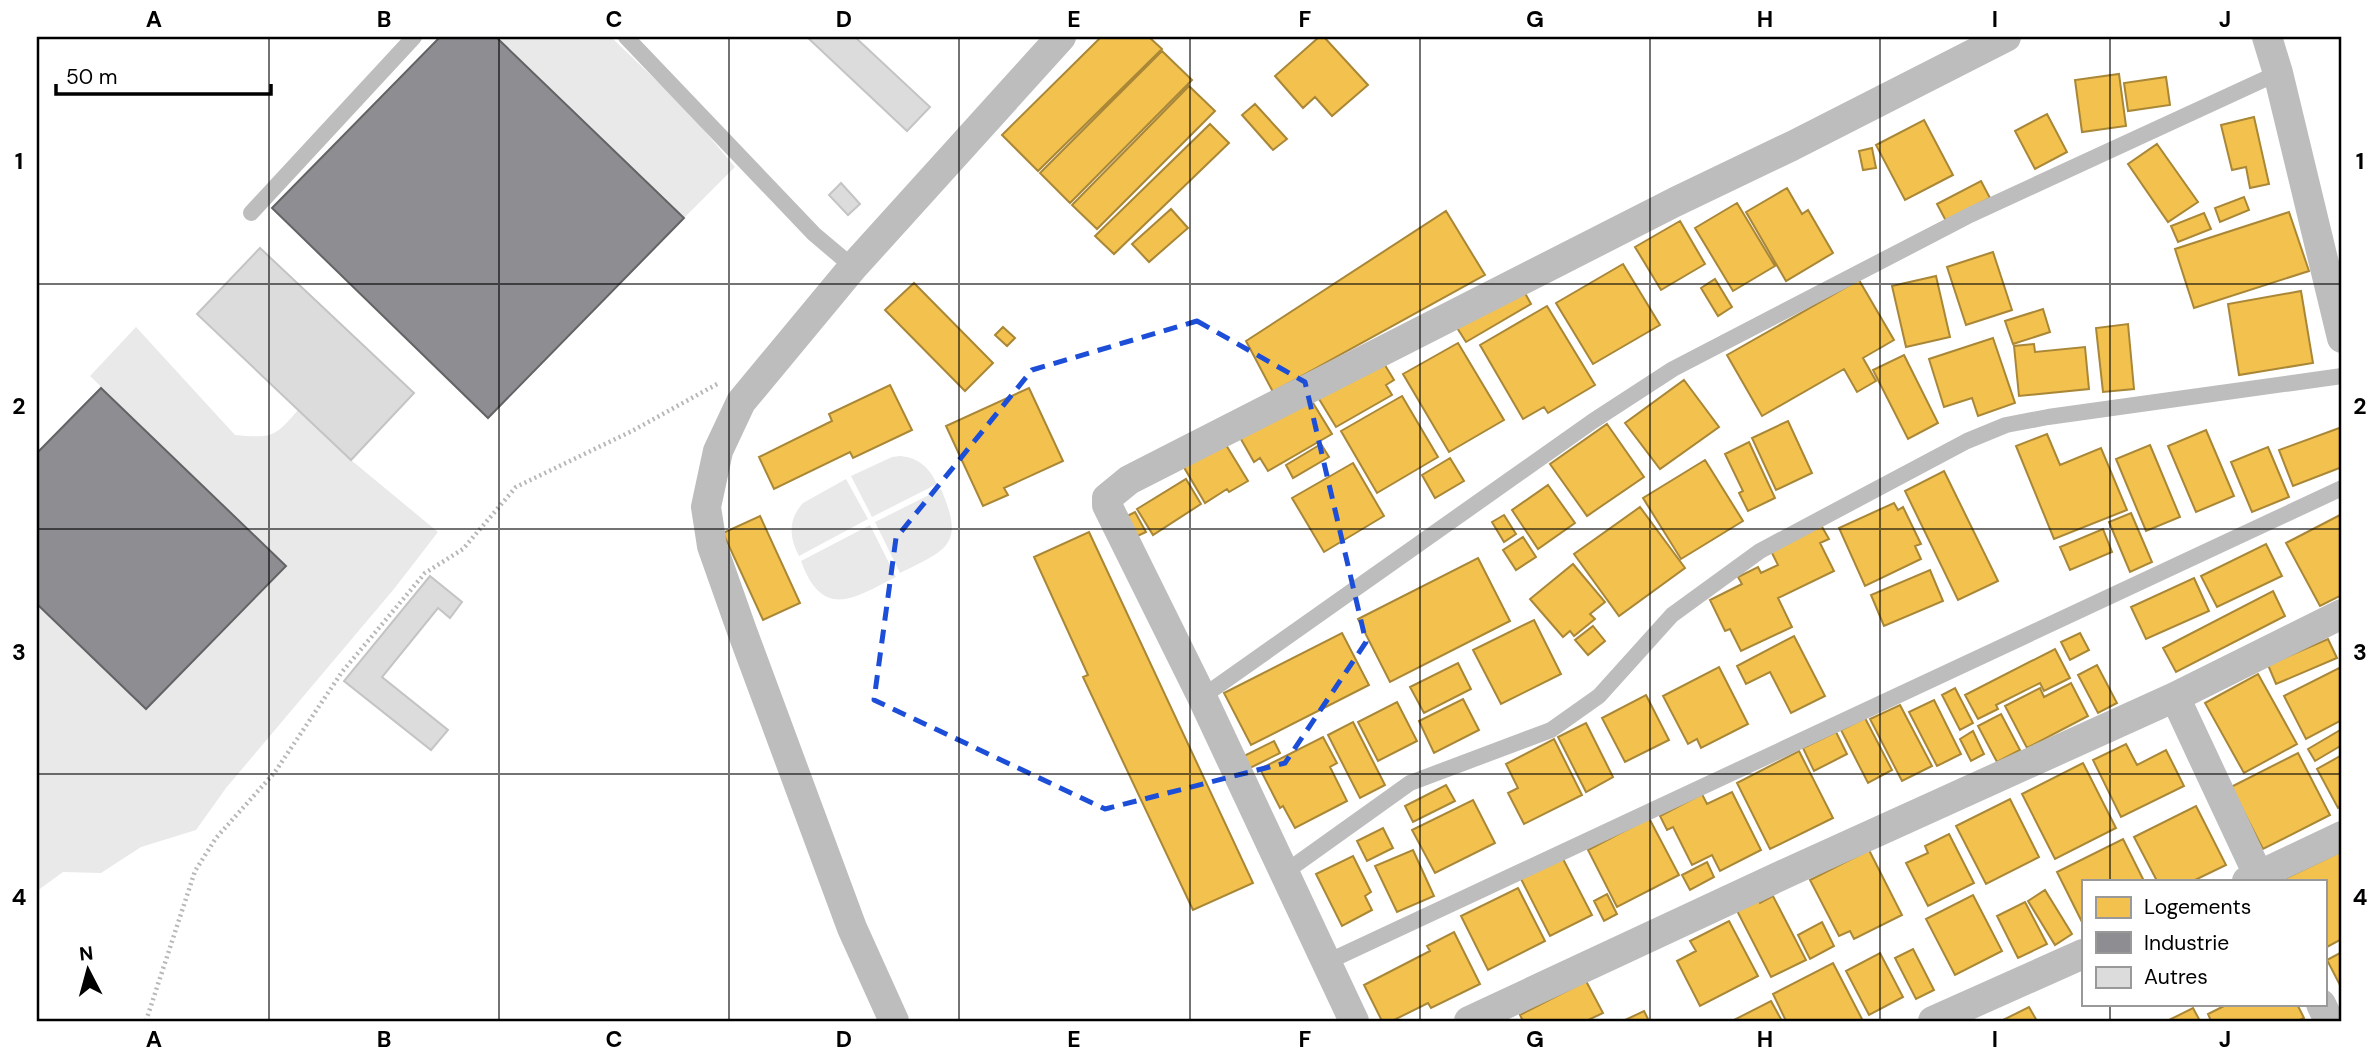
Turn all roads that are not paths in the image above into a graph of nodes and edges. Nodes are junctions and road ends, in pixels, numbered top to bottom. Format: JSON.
{"nodes":[{"id":1,"x":414,"y":37,"type":"edge"},
{"id":2,"x":626,"y":37,"type":"edge"},
{"id":3,"x":1061,"y":37,"type":"edge"},
{"id":4,"x":2006,"y":37,"type":"edge"},
{"id":5,"x":2267,"y":37,"type":"edge"},
{"id":6,"x":2278,"y":73,"type":"junction"},
{"id":7,"x":251,"y":213,"type":"dead end"},
{"id":8,"x":853,"y":267,"type":"junction"},
{"id":9,"x":2342,"y":338,"type":"edge"},
{"id":10,"x":2342,"y":376,"type":"edge"},
{"id":11,"x":2342,"y":488,"type":"edge"},
{"id":12,"x":2342,"y":614,"type":"edge"},
{"id":13,"x":1202,"y":697,"type":"junction"},
{"id":14,"x":2175,"y":697,"type":"junction"},
{"id":15,"x":2342,"y":836,"type":"edge"},
{"id":16,"x":1284,"y":873,"type":"junction"},
{"id":17,"x":2256,"y":880,"type":"edge"},
{"id":18,"x":2082,"y":954,"type":"edge"},
{"id":19,"x":1325,"y":963,"type":"junction"},
{"id":20,"x":894,"y":1021,"type":"edge"},
{"id":21,"x":1354,"y":1021,"type":"edge"},
{"id":22,"x":1469,"y":1021,"type":"edge"},
{"id":23,"x":1933,"y":1021,"type":"edge"}],
"edges":[{"from":1,"to":7,"type":"lane"},
{"from":2,"to":8,"type":"lane"},
{"from":3,"to":8,"type":"street"},
{"from":4,"to":13,"type":"street"},
{"from":5,"to":6,"type":"street"},
{"from":6,"to":9,"type":"street"},
{"from":6,"to":13,"type":"lane"},
{"from":8,"to":20,"type":"street"},
{"from":10,"to":16,"type":"lane"},
{"from":11,"to":19,"type":"lane"},
{"from":12,"to":14,"type":"street"},
{"from":13,"to":16,"type":"street"},
{"from":14,"to":17,"type":"street"},
{"from":14,"to":22,"type":"street"},
{"from":15,"to":17,"type":"street"},
{"from":16,"to":19,"type":"street"},
{"from":18,"to":23,"type":"street"},
{"from":19,"to":21,"type":"street"}]}
